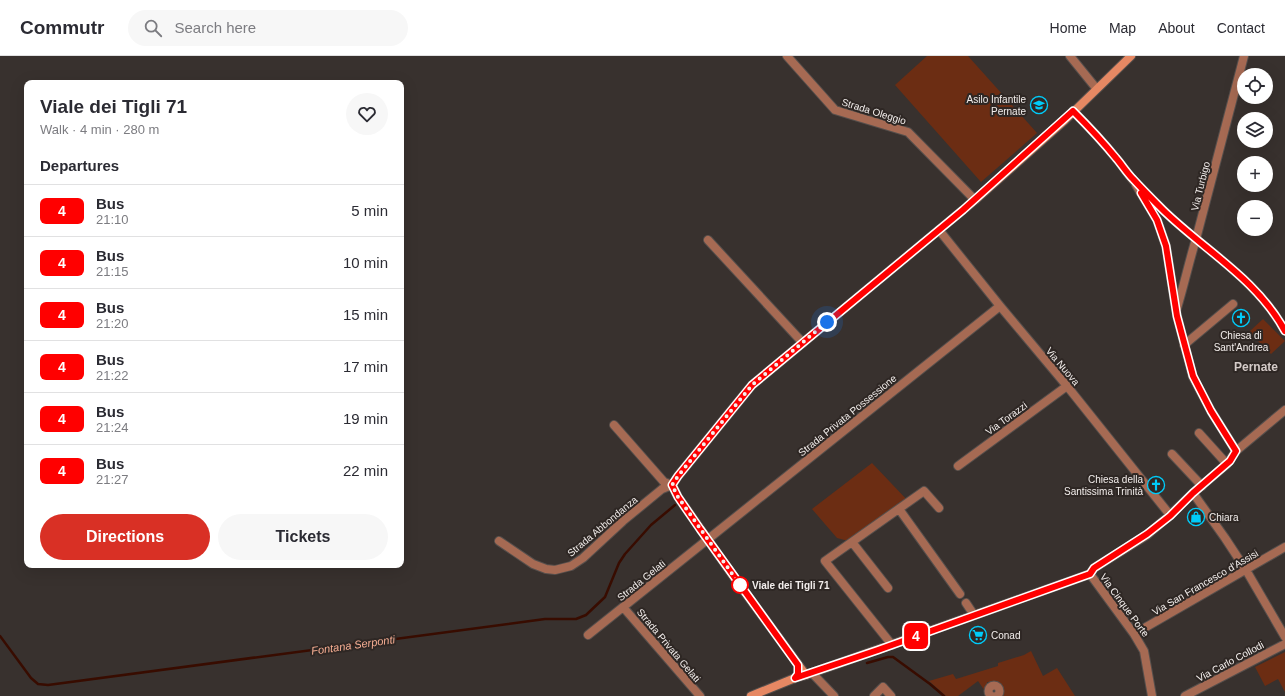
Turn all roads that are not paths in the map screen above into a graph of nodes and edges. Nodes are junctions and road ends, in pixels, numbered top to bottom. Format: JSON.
{"nodes":[{"id":1,"x":786,"y":56,"type":"edge"},
{"id":2,"x":1070,"y":56,"type":"edge"},
{"id":3,"x":1131,"y":56,"type":"edge"},
{"id":4,"x":1244,"y":56,"type":"edge"},
{"id":5,"x":1096,"y":88,"type":"junction"},
{"id":6,"x":1073,"y":111,"type":"junction"},
{"id":7,"x":1133,"y":179,"type":"junction"},
{"id":8,"x":974,"y":200,"type":"junction"},
{"id":9,"x":1164,"y":210,"type":"junction"},
{"id":10,"x":1157,"y":220,"type":"junction"},
{"id":11,"x":939,"y":230,"type":"junction"},
{"id":12,"x":1196,"y":239,"type":"junction"},
{"id":13,"x":708,"y":240,"type":"dead end"},
{"id":14,"x":1233,"y":304,"type":"dead end"},
{"id":15,"x":1000,"y":306,"type":"junction"},
{"id":16,"x":1177,"y":310,"type":"junction"},
{"id":17,"x":1285,"y":331,"type":"edge"},
{"id":18,"x":803,"y":342,"type":"junction"},
{"id":19,"x":1184,"y":345,"type":"junction"},
{"id":20,"x":1067,"y":386,"type":"junction"},
{"id":21,"x":1285,"y":410,"type":"edge"},
{"id":22,"x":614,"y":426,"type":"dead end"},
{"id":23,"x":1199,"y":433,"type":"dead end"},
{"id":24,"x":1236,"y":451,"type":"junction"},
{"id":25,"x":1172,"y":454,"type":"dead end"},
{"id":26,"x":1227,"y":464,"type":"junction"},
{"id":27,"x":958,"y":466,"type":"dead end"},
{"id":28,"x":672,"y":485,"type":"junction"},
{"id":29,"x":1202,"y":486,"type":"junction"},
{"id":30,"x":1193,"y":493,"type":"junction"},
{"id":31,"x":939,"y":508,"type":"dead end"},
{"id":32,"x":899,"y":509,"type":"junction"},
{"id":33,"x":1170,"y":516,"type":"junction"},
{"id":34,"x":707,"y":540,"type":"junction"},
{"id":35,"x":499,"y":541,"type":"dead end"},
{"id":36,"x":852,"y":542,"type":"junction"},
{"id":37,"x":1285,"y":547,"type":"edge"},
{"id":38,"x":1246,"y":570,"type":"junction"},
{"id":39,"x":1090,"y":574,"type":"junction"},
{"id":40,"x":888,"y":588,"type":"dead end"},
{"id":41,"x":960,"y":594,"type":"dead end"},
{"id":42,"x":966,"y":603,"type":"dead end"},
{"id":43,"x":624,"y":607,"type":"junction"},
{"id":44,"x":974,"y":615,"type":"junction"},
{"id":45,"x":1134,"y":634,"type":"junction"},
{"id":46,"x":588,"y":635,"type":"dead end"},
{"id":47,"x":1285,"y":637,"type":"edge"},
{"id":48,"x":1285,"y":644,"type":"edge"},
{"id":49,"x":892,"y":645,"type":"junction"},
{"id":50,"x":798,"y":665,"type":"junction"},
{"id":51,"x":809,"y":674,"type":"junction"},
{"id":52,"x":795,"y":678,"type":"junction"},
{"id":53,"x":700,"y":696,"type":"edge"},
{"id":54,"x":751,"y":696,"type":"edge"},
{"id":55,"x":834,"y":696,"type":"edge"},
{"id":56,"x":874,"y":696,"type":"edge"},
{"id":57,"x":891,"y":696,"type":"edge"},
{"id":58,"x":1152,"y":696,"type":"edge"},
{"id":59,"x":1185,"y":696,"type":"edge"}],
"edges":[{"from":1,"to":8,"type":"street","name":"Strada Oleggio"},
{"from":2,"to":5,"type":"street"},
{"from":3,"to":5,"type":"main road"},
{"from":4,"to":12,"type":"street","name":"Via Turbigo"},
{"from":5,"to":6,"type":"main road"},
{"from":6,"to":7,"type":"main road"},
{"from":6,"to":8,"type":"main road"},
{"from":7,"to":9,"type":"main road"},
{"from":7,"to":10,"type":"street"},
{"from":8,"to":11,"type":"main road"},
{"from":9,"to":10,"type":"street"},
{"from":9,"to":12,"type":"main road"},
{"from":10,"to":16,"type":"street"},
{"from":11,"to":15,"type":"street","name":"Via Nuova"},
{"from":11,"to":18,"type":"main road"},
{"from":12,"to":16,"type":"street","name":"Via Turbigo"},
{"from":12,"to":17,"type":"main road"},
{"from":13,"to":18,"type":"street"},
{"from":14,"to":19,"type":"street"},
{"from":15,"to":20,"type":"street","name":"Via Nuova"},
{"from":15,"to":34,"type":"street","name":"Strada Privata Possessione"},
{"from":16,"to":19,"type":"street","name":"Via Turbigo"},
{"from":18,"to":28,"type":"main road"},
{"from":19,"to":24,"type":"street","name":"Via Turbigo"},
{"from":20,"to":27,"type":"street","name":"Via Torazzi"},
{"from":20,"to":33,"type":"street","name":"Via Nuova"},
{"from":21,"to":24,"type":"street"},
{"from":22,"to":28,"type":"street"},
{"from":23,"to":26,"type":"street"},
{"from":24,"to":26,"type":"street"},
{"from":25,"to":29,"type":"street"},
{"from":26,"to":29,"type":"street"},
{"from":28,"to":34,"type":"main road"},
{"from":28,"to":35,"type":"street","name":"Strada Abbondanza"},
{"from":29,"to":30,"type":"street"},
{"from":30,"to":33,"type":"street"},
{"from":30,"to":38,"type":"street"},
{"from":31,"to":32,"type":"street"},
{"from":32,"to":36,"type":"street"},
{"from":32,"to":41,"type":"street"},
{"from":33,"to":39,"type":"street"},
{"from":34,"to":43,"type":"street","name":"Strada Gelati"},
{"from":34,"to":50,"type":"main road"},
{"from":36,"to":40,"type":"street"},
{"from":36,"to":49,"type":"street"},
{"from":37,"to":38,"type":"street","name":"Via San Francesco d'Assisi"},
{"from":38,"to":45,"type":"street","name":"Via San Francesco d'Assisi"},
{"from":38,"to":47,"type":"street"},
{"from":39,"to":44,"type":"street"},
{"from":39,"to":45,"type":"street","name":"Via Cinque Porte"},
{"from":42,"to":44,"type":"street"},
{"from":43,"to":46,"type":"street","name":"Strada Gelati"},
{"from":43,"to":53,"type":"street","name":"Strada Privata Gelati"},
{"from":44,"to":49,"type":"street"},
{"from":45,"to":58,"type":"street","name":"Via Cinque Porte"},
{"from":48,"to":59,"type":"street","name":"Via Carlo Collodi"},
{"from":49,"to":51,"type":"street"},
{"from":50,"to":51,"type":"main road"},
{"from":50,"to":52,"type":"main road"},
{"from":51,"to":52,"type":"main road"},
{"from":51,"to":55,"type":"street"},
{"from":52,"to":54,"type":"main road"},
{"from":56,"to":57,"type":"street"}]}
